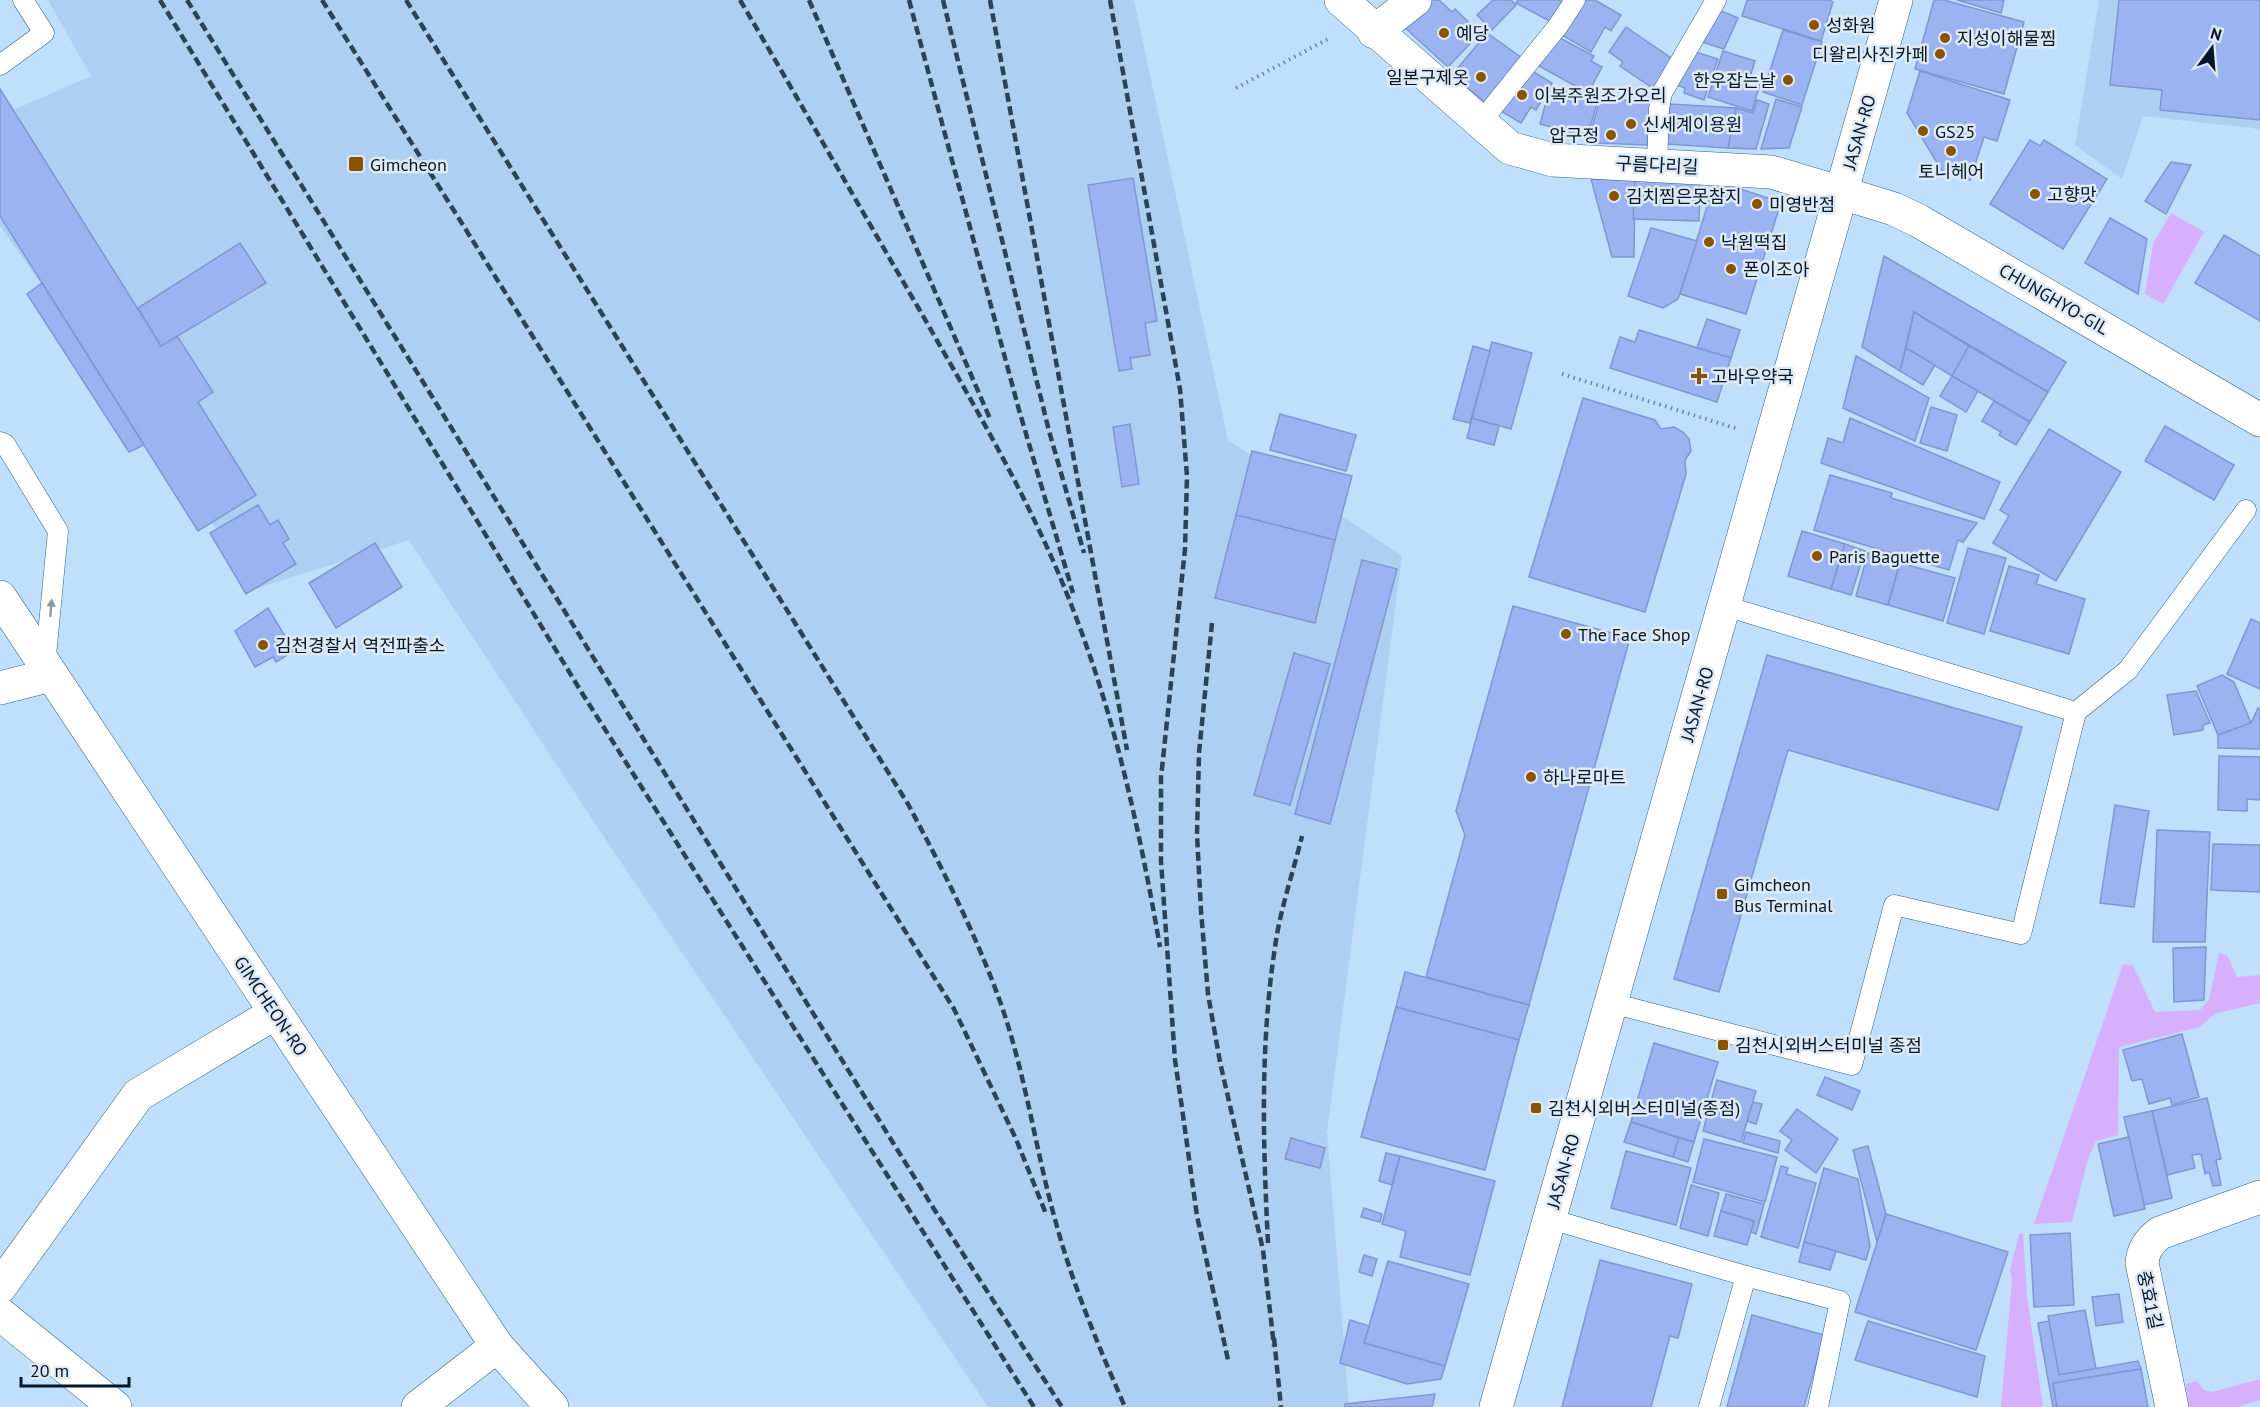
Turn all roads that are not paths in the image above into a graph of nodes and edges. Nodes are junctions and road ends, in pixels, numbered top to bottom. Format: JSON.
{"nodes":[{"id":1,"x":23,"y":0,"type":"edge"},
{"id":2,"x":1415,"y":0,"type":"edge"},
{"id":3,"x":1575,"y":0,"type":"edge"},
{"id":4,"x":1716,"y":0,"type":"edge"},
{"id":5,"x":1896,"y":0,"type":"edge"},
{"id":6,"x":1357,"y":16,"type":"edge"},
{"id":7,"x":0,"y":64,"type":"edge"},
{"id":8,"x":1480,"y":123,"type":"junction"},
{"id":9,"x":1657,"y":165,"type":"junction"},
{"id":10,"x":1842,"y":193,"type":"junction"},
{"id":11,"x":2260,"y":420,"type":"edge"},
{"id":12,"x":0,"y":442,"type":"edge"},
{"id":13,"x":2246,"y":510,"type":"dead end"},
{"id":14,"x":0,"y":597,"type":"edge"},
{"id":15,"x":1725,"y":606,"type":"junction"},
{"id":16,"x":48,"y":671,"type":"junction"},
{"id":17,"x":0,"y":688,"type":"edge"},
{"id":18,"x":2076,"y":712,"type":"junction"},
{"id":19,"x":1611,"y":1003,"type":"junction"},
{"id":20,"x":275,"y":1013,"type":"junction"},
{"id":21,"x":2260,"y":1197,"type":"edge"},
{"id":22,"x":1550,"y":1219,"type":"junction"},
{"id":23,"x":1746,"y":1276,"type":"junction"},
{"id":24,"x":0,"y":1287,"type":"edge"},
{"id":25,"x":0,"y":1314,"type":"edge"},
{"id":26,"x":497,"y":1346,"type":"junction"},
{"id":27,"x":115,"y":1407,"type":"edge"},
{"id":28,"x":418,"y":1407,"type":"edge"},
{"id":29,"x":552,"y":1407,"type":"edge"},
{"id":30,"x":1496,"y":1407,"type":"edge"},
{"id":31,"x":1709,"y":1407,"type":"edge"},
{"id":32,"x":1818,"y":1407,"type":"edge"},
{"id":33,"x":2172,"y":1407,"type":"edge"}],
"edges":[{"from":1,"to":7,"type":"lane"},
{"from":2,"to":6,"type":"street"},
{"from":3,"to":8,"type":"lane"},
{"from":4,"to":9,"type":"lane"},
{"from":5,"to":10,"type":"street","name":"JASAN-RO"},
{"from":6,"to":8,"type":"street","name":"구름다리길"},
{"from":8,"to":9,"type":"street","name":"구름다리길"},
{"from":9,"to":10,"type":"street","name":"구름다리길"},
{"from":10,"to":11,"type":"street","name":"CHUNGHYO-GIL"},
{"from":10,"to":15,"type":"street","name":"JASAN-RO"},
{"from":16,"to":12,"type":"lane","one_way":true},
{"from":13,"to":18,"type":"lane"},
{"from":14,"to":16,"type":"street","name":"GIMCHEON-RO"},
{"from":15,"to":18,"type":"lane"},
{"from":15,"to":19,"type":"street","name":"JASAN-RO"},
{"from":16,"to":17,"type":"street"},
{"from":16,"to":20,"type":"street","name":"GIMCHEON-RO"},
{"from":18,"to":19,"type":"lane"},
{"from":19,"to":22,"type":"street","name":"JASAN-RO"},
{"from":20,"to":24,"type":"street"},
{"from":20,"to":26,"type":"street","name":"GIMCHEON-RO"},
{"from":21,"to":33,"type":"street","name":"충효1길"},
{"from":22,"to":23,"type":"lane"},
{"from":22,"to":30,"type":"street","name":"JASAN-RO"},
{"from":23,"to":31,"type":"lane"},
{"from":23,"to":32,"type":"lane"},
{"from":25,"to":27,"type":"street"},
{"from":26,"to":28,"type":"street"},
{"from":26,"to":29,"type":"street","name":"GIMCHEON-RO"}]}
